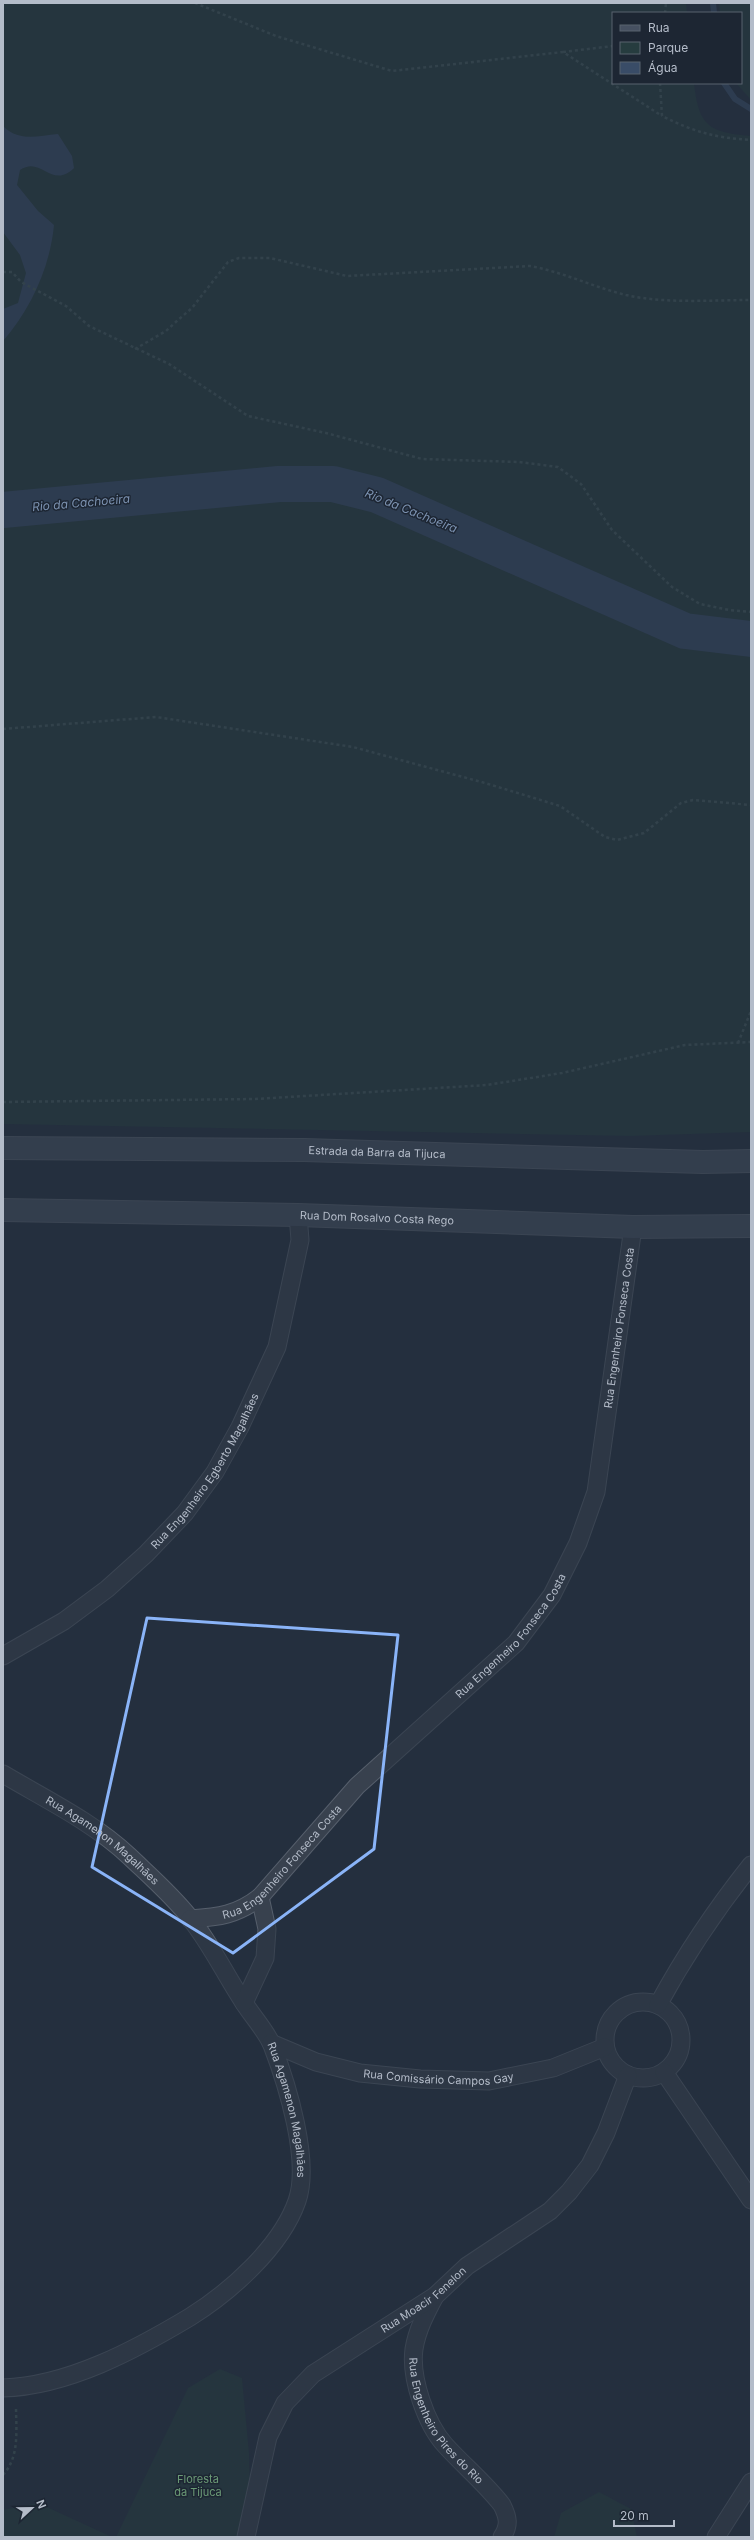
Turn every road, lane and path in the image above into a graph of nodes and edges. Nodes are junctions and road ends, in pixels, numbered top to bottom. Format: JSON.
{"nodes":[{"id":1,"x":195,"y":3,"type":"edge"},
{"id":2,"x":612,"y":46,"type":"edge"},
{"id":3,"x":563,"y":52,"type":"junction"},
{"id":4,"x":612,"y":84,"type":"edge"},
{"id":5,"x":612,"y":84,"type":"edge"},
{"id":6,"x":660,"y":84,"type":"edge"},
{"id":7,"x":662,"y":116,"type":"junction"},
{"id":8,"x":751,"y":140,"type":"edge"},
{"id":9,"x":3,"y":272,"type":"edge"},
{"id":10,"x":751,"y":300,"type":"edge"},
{"id":11,"x":135,"y":349,"type":"junction"},
{"id":12,"x":751,"y":612,"type":"edge"},
{"id":13,"x":3,"y":729,"type":"edge"},
{"id":14,"x":751,"y":805,"type":"edge"},
{"id":15,"x":751,"y":1010,"type":"edge"},
{"id":16,"x":751,"y":1042,"type":"edge"},
{"id":17,"x":738,"y":1043,"type":"junction"},
{"id":18,"x":3,"y":1102,"type":"edge"},
{"id":19,"x":3,"y":1148,"type":"edge"},
{"id":20,"x":751,"y":1161,"type":"edge"},
{"id":21,"x":3,"y":1210,"type":"edge"},
{"id":22,"x":298,"y":1215,"type":"junction"},
{"id":23,"x":751,"y":1226,"type":"edge"},
{"id":24,"x":633,"y":1227,"type":"junction"},
{"id":25,"x":3,"y":1656,"type":"edge"},
{"id":26,"x":3,"y":1774,"type":"edge"},
{"id":27,"x":751,"y":1865,"type":"edge"},
{"id":28,"x":260,"y":1898,"type":"junction"},
{"id":29,"x":190,"y":1919,"type":"junction"},
{"id":30,"x":244,"y":2003,"type":"junction"},
{"id":31,"x":658,"y":2005,"type":"junction"},
{"id":32,"x":271,"y":2043,"type":"junction"},
{"id":33,"x":605,"y":2047,"type":"junction"},
{"id":34,"x":664,"y":2072,"type":"junction"},
{"id":35,"x":628,"y":2075,"type":"junction"},
{"id":36,"x":751,"y":2200,"type":"edge"},
{"id":37,"x":435,"y":2296,"type":"junction"},
{"id":38,"x":10,"y":2387,"type":"edge"},
{"id":39,"x":3,"y":2476,"type":"edge"},
{"id":40,"x":751,"y":2482,"type":"edge"},
{"id":41,"x":246,"y":2537,"type":"edge"},
{"id":42,"x":502,"y":2537,"type":"edge"},
{"id":43,"x":716,"y":2537,"type":"edge"}],
"edges":[{"from":1,"to":3,"type":"path"},
{"from":2,"to":3,"type":"path"},
{"from":3,"to":5,"type":"path"},
{"from":4,"to":7,"type":"path"},
{"from":6,"to":7,"type":"path"},
{"from":7,"to":8,"type":"path"},
{"from":9,"to":11,"type":"path"},
{"from":10,"to":11,"type":"path"},
{"from":11,"to":12,"type":"path"},
{"from":13,"to":14,"type":"path"},
{"from":15,"to":17,"type":"path"},
{"from":16,"to":17,"type":"path"},
{"from":17,"to":18,"type":"path"},
{"from":19,"to":20,"type":"main road","name":"Estrada da Barra da Tijuca"},
{"from":21,"to":22,"type":"main road","name":"Rua Dom Rosalvo Costa Rego"},
{"from":22,"to":24,"type":"main road","name":"Rua Dom Rosalvo Costa Rego"},
{"from":22,"to":25,"type":"street","name":"Rua Engenheiro Egberto Magalhães"},
{"from":23,"to":24,"type":"main road","name":"Rua Dom Rosalvo Costa Rego"},
{"from":24,"to":28,"type":"street","name":"Rua Engenheiro Fonseca Costa"},
{"from":26,"to":29,"type":"street","name":"Rua Agamenon Magalhães"},
{"from":27,"to":31,"type":"street"},
{"from":28,"to":29,"type":"street","name":"Rua Engenheiro Fonseca Costa"},
{"from":28,"to":30,"type":"street"},
{"from":29,"to":30,"type":"street","name":"Rua Agamenon Magalhães"},
{"from":30,"to":32,"type":"street","name":"Rua Agamenon Magalhães"},
{"from":31,"to":33,"type":"street"},
{"from":31,"to":34,"type":"street"},
{"from":32,"to":33,"type":"street","name":"Rua Comissário Campos Gay"},
{"from":32,"to":38,"type":"street","name":"Rua Agamenon Magalhães"},
{"from":33,"to":35,"type":"street"},
{"from":34,"to":35,"type":"street"},
{"from":34,"to":36,"type":"street"},
{"from":35,"to":37,"type":"street","name":"Rua Moacir Fenelon"},
{"from":37,"to":41,"type":"street","name":"Rua Moacir Fenelon"},
{"from":37,"to":42,"type":"street","name":"Rua Engenheiro Pires do Rio"},
{"from":38,"to":39,"type":"path"},
{"from":40,"to":43,"type":"street"}]}
